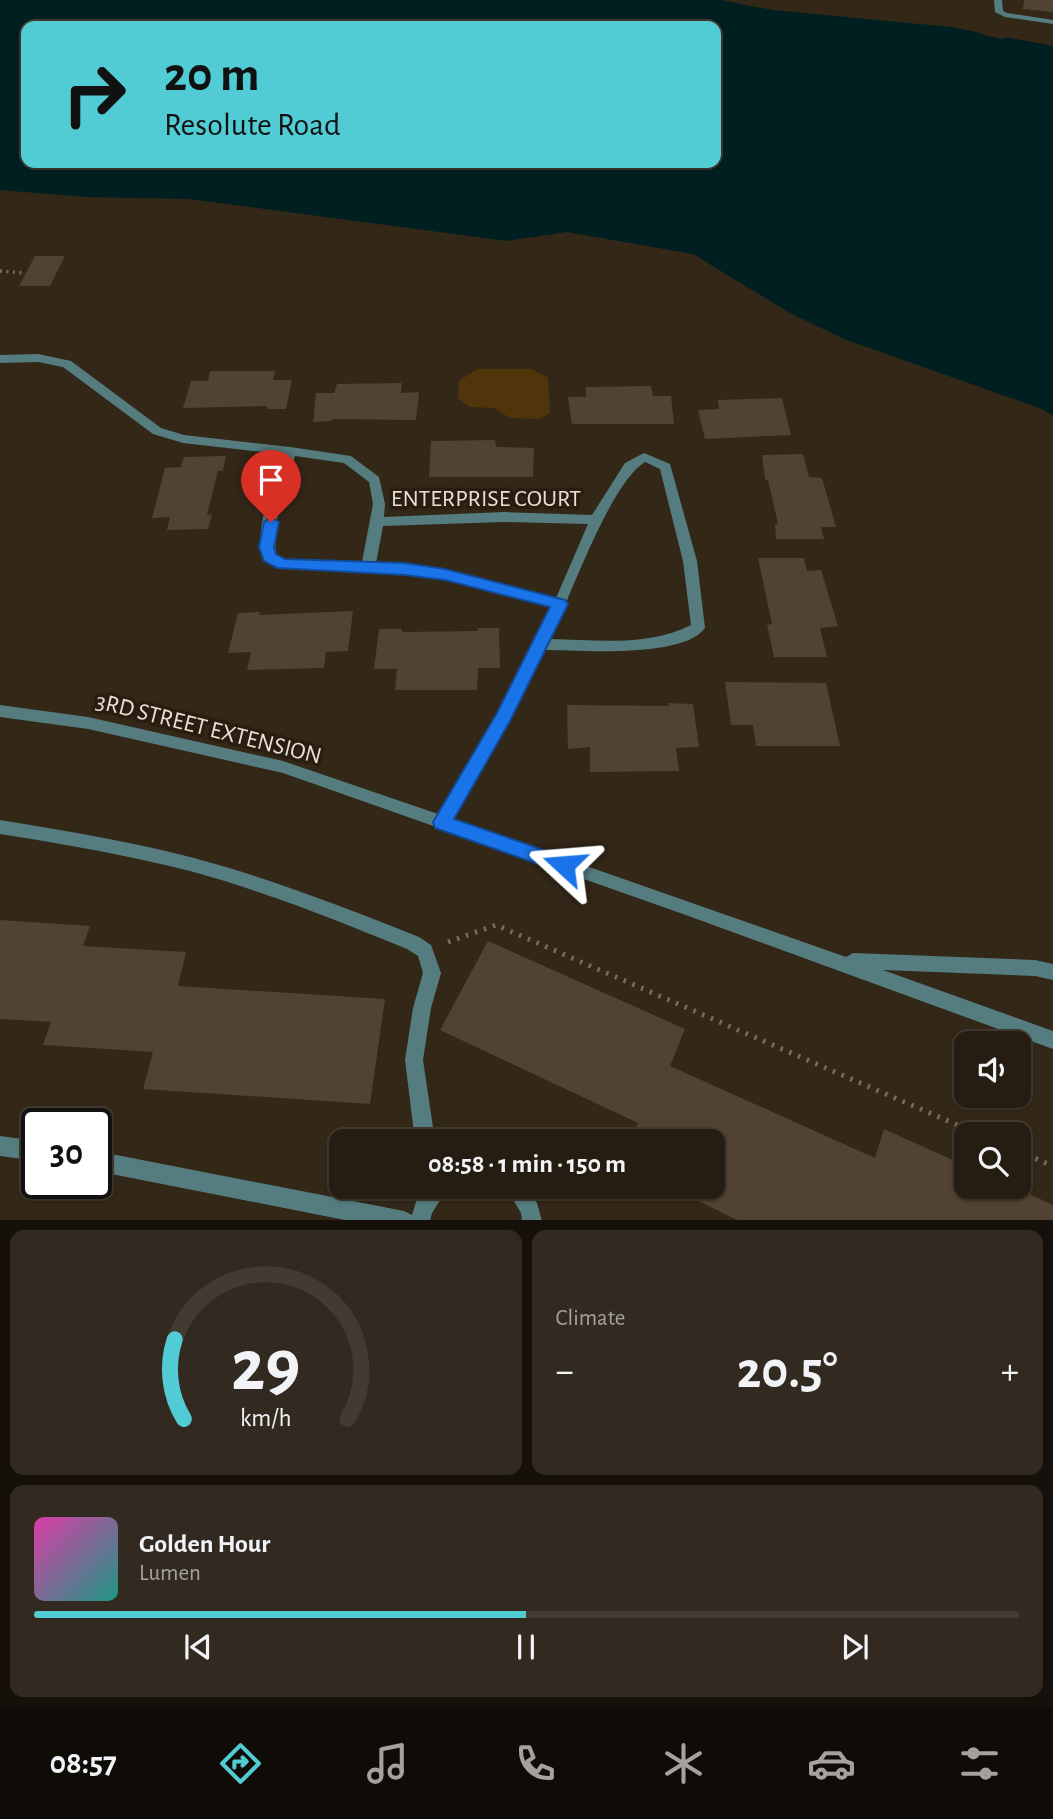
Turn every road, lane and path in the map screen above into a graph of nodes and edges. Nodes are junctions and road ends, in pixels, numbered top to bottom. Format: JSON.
{"nodes":[{"id":1,"x":998,"y":0,"type":"edge"},
{"id":2,"x":1053,"y":22,"type":"edge"},
{"id":3,"x":0,"y":271,"type":"edge"},
{"id":4,"x":26,"y":273,"type":"dead end"},
{"id":5,"x":0,"y":359,"type":"edge"},
{"id":6,"x":290,"y":451,"type":"junction"},
{"id":7,"x":596,"y":520,"type":"junction"},
{"id":8,"x":377,"y":522,"type":"junction"},
{"id":9,"x":368,"y":567,"type":"junction"},
{"id":10,"x":560,"y":604,"type":"junction"},
{"id":11,"x":538,"y":643,"type":"junction"},
{"id":12,"x":0,"y":711,"type":"edge"},
{"id":13,"x":442,"y":822,"type":"junction"},
{"id":14,"x":0,"y":827,"type":"edge"},
{"id":15,"x":425,"y":951,"type":"junction"},
{"id":16,"x":838,"y":961,"type":"junction"},
{"id":17,"x":1053,"y":972,"type":"edge"},
{"id":18,"x":1053,"y":1040,"type":"edge"},
{"id":19,"x":954,"y":1124,"type":"edge"},
{"id":20,"x":423,"y":1129,"type":"edge"},
{"id":21,"x":0,"y":1146,"type":"edge"},
{"id":22,"x":21,"y":1149,"type":"edge"},
{"id":23,"x":1031,"y":1157,"type":"edge"},
{"id":24,"x":112,"y":1164,"type":"edge"},
{"id":25,"x":1053,"y":1166,"type":"edge"},
{"id":26,"x":430,"y":1199,"type":"edge"},
{"id":27,"x":523,"y":1199,"type":"edge"},
{"id":28,"x":404,"y":1220,"type":"edge"},
{"id":29,"x":420,"y":1220,"type":"edge"},
{"id":30,"x":532,"y":1220,"type":"edge"}],
"edges":[{"from":1,"to":2,"type":"street"},
{"from":3,"to":4,"type":"path"},
{"from":5,"to":6,"type":"street"},
{"from":6,"to":8,"type":"street","name":"ENTERPRISE COURT"},
{"from":6,"to":9,"type":"street"},
{"from":7,"to":8,"type":"street","name":"ENTERPRISE COURT"},
{"from":7,"to":10,"type":"street"},
{"from":7,"to":11,"type":"street"},
{"from":8,"to":9,"type":"street","name":"ENTERPRISE COURT"},
{"from":9,"to":10,"type":"street"},
{"from":10,"to":11,"type":"street"},
{"from":11,"to":13,"type":"street"},
{"from":12,"to":13,"type":"street","name":"3RD STREET EXTENSION"},
{"from":13,"to":16,"type":"street","name":"3RD STREET EXTENSION"},
{"from":14,"to":15,"type":"street"},
{"from":15,"to":19,"type":"path"},
{"from":15,"to":20,"type":"street"},
{"from":16,"to":17,"type":"street","name":"3RD STREET EXTENSION"},
{"from":16,"to":18,"type":"street","name":"3RD STREET EXTENSION"},
{"from":21,"to":22,"type":"street"},
{"from":23,"to":25,"type":"path"},
{"from":24,"to":28,"type":"street"},
{"from":26,"to":29,"type":"street"},
{"from":27,"to":30,"type":"street"}]}
